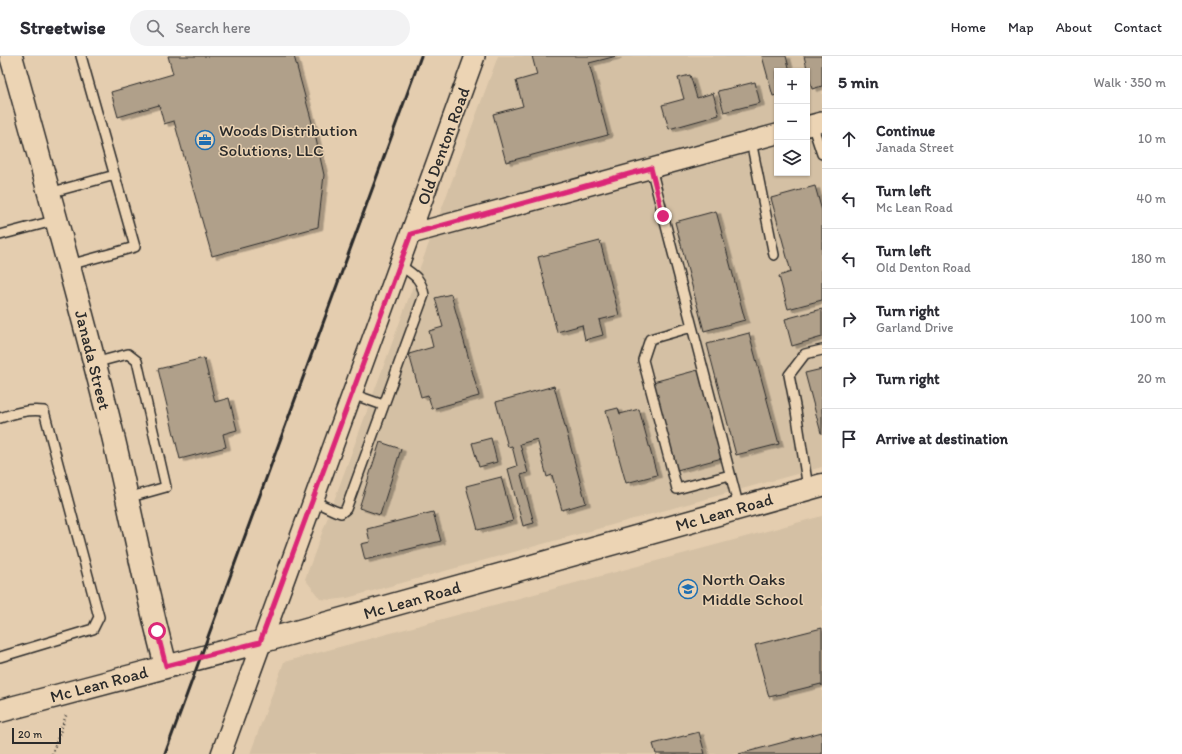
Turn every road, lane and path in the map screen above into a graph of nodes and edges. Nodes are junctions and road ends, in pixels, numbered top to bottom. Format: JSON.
{"nodes":[{"id":1,"x":11,"y":56,"type":"edge"},
{"id":2,"x":81,"y":56,"type":"edge"},
{"id":3,"x":475,"y":56,"type":"edge"},
{"id":4,"x":814,"y":124,"type":"edge"},
{"id":5,"x":774,"y":135,"type":"edge"},
{"id":6,"x":751,"y":141,"type":"junction"},
{"id":7,"x":822,"y":154,"type":"edge"},
{"id":8,"x":651,"y":168,"type":"junction"},
{"id":9,"x":115,"y":175,"type":"junction"},
{"id":10,"x":49,"y":193,"type":"junction"},
{"id":11,"x":57,"y":220,"type":"junction"},
{"id":12,"x":0,"y":234,"type":"edge"},
{"id":13,"x":411,"y":234,"type":"junction"},
{"id":14,"x":774,"y":255,"type":"dead end"},
{"id":15,"x":69,"y":265,"type":"junction"},
{"id":16,"x":400,"y":265,"type":"junction"},
{"id":17,"x":692,"y":327,"type":"junction"},
{"id":18,"x":822,"y":350,"type":"edge"},
{"id":19,"x":94,"y":363,"type":"junction"},
{"id":20,"x":352,"y":394,"type":"junction"},
{"id":21,"x":383,"y":405,"type":"junction"},
{"id":22,"x":0,"y":418,"type":"edge"},
{"id":23,"x":730,"y":475,"type":"junction"},
{"id":24,"x":815,"y":486,"type":"edge"},
{"id":25,"x":127,"y":498,"type":"junction"},
{"id":26,"x":313,"y":501,"type":"junction"},
{"id":27,"x":739,"y":508,"type":"junction"},
{"id":28,"x":260,"y":642,"type":"junction"},
{"id":29,"x":0,"y":657,"type":"edge"},
{"id":30,"x":166,"y":666,"type":"junction"},
{"id":31,"x":76,"y":690,"type":"junction"},
{"id":32,"x":0,"y":711,"type":"edge"},
{"id":33,"x":52,"y":754,"type":"edge"},
{"id":34,"x":221,"y":754,"type":"edge"}],
"edges":[{"from":1,"to":10,"type":"main road","name":"Janada Street"},
{"from":2,"to":9,"type":"lane"},
{"from":3,"to":13,"type":"street","name":"Old Denton Road"},
{"from":4,"to":7,"type":"lane"},
{"from":5,"to":6,"type":"street"},
{"from":6,"to":8,"type":"street"},
{"from":6,"to":14,"type":"lane"},
{"from":8,"to":13,"type":"street"},
{"from":8,"to":17,"type":"lane"},
{"from":9,"to":10,"type":"lane"},
{"from":9,"to":15,"type":"lane"},
{"from":10,"to":11,"type":"main road","name":"Janada Street"},
{"from":11,"to":12,"type":"lane"},
{"from":11,"to":15,"type":"main road","name":"Janada Street"},
{"from":13,"to":16,"type":"street","name":"Old Denton Road"},
{"from":15,"to":19,"type":"main road","name":"Janada Street"},
{"from":16,"to":20,"type":"street","name":"Old Denton Road"},
{"from":16,"to":21,"type":"lane"},
{"from":17,"to":23,"type":"lane"},
{"from":17,"to":23,"type":"lane"},
{"from":18,"to":24,"type":"lane"},
{"from":19,"to":25,"type":"main road","name":"Janada Street"},
{"from":19,"to":25,"type":"lane"},
{"from":20,"to":21,"type":"lane"},
{"from":20,"to":26,"type":"street","name":"Old Denton Road"},
{"from":21,"to":26,"type":"lane"},
{"from":22,"to":29,"type":"lane"},
{"from":23,"to":27,"type":"lane"},
{"from":24,"to":27,"type":"main road","name":"Mc Lean Road"},
{"from":25,"to":30,"type":"main road","name":"Janada Street"},
{"from":26,"to":28,"type":"street","name":"Old Denton Road"},
{"from":27,"to":28,"type":"main road","name":"Mc Lean Road"},
{"from":28,"to":30,"type":"main road","name":"Mc Lean Road"},
{"from":28,"to":34,"type":"street","name":"Old Denton Road"},
{"from":30,"to":31,"type":"main road","name":"Mc Lean Road"},
{"from":31,"to":32,"type":"main road","name":"Mc Lean Road"},
{"from":31,"to":33,"type":"path"}]}
